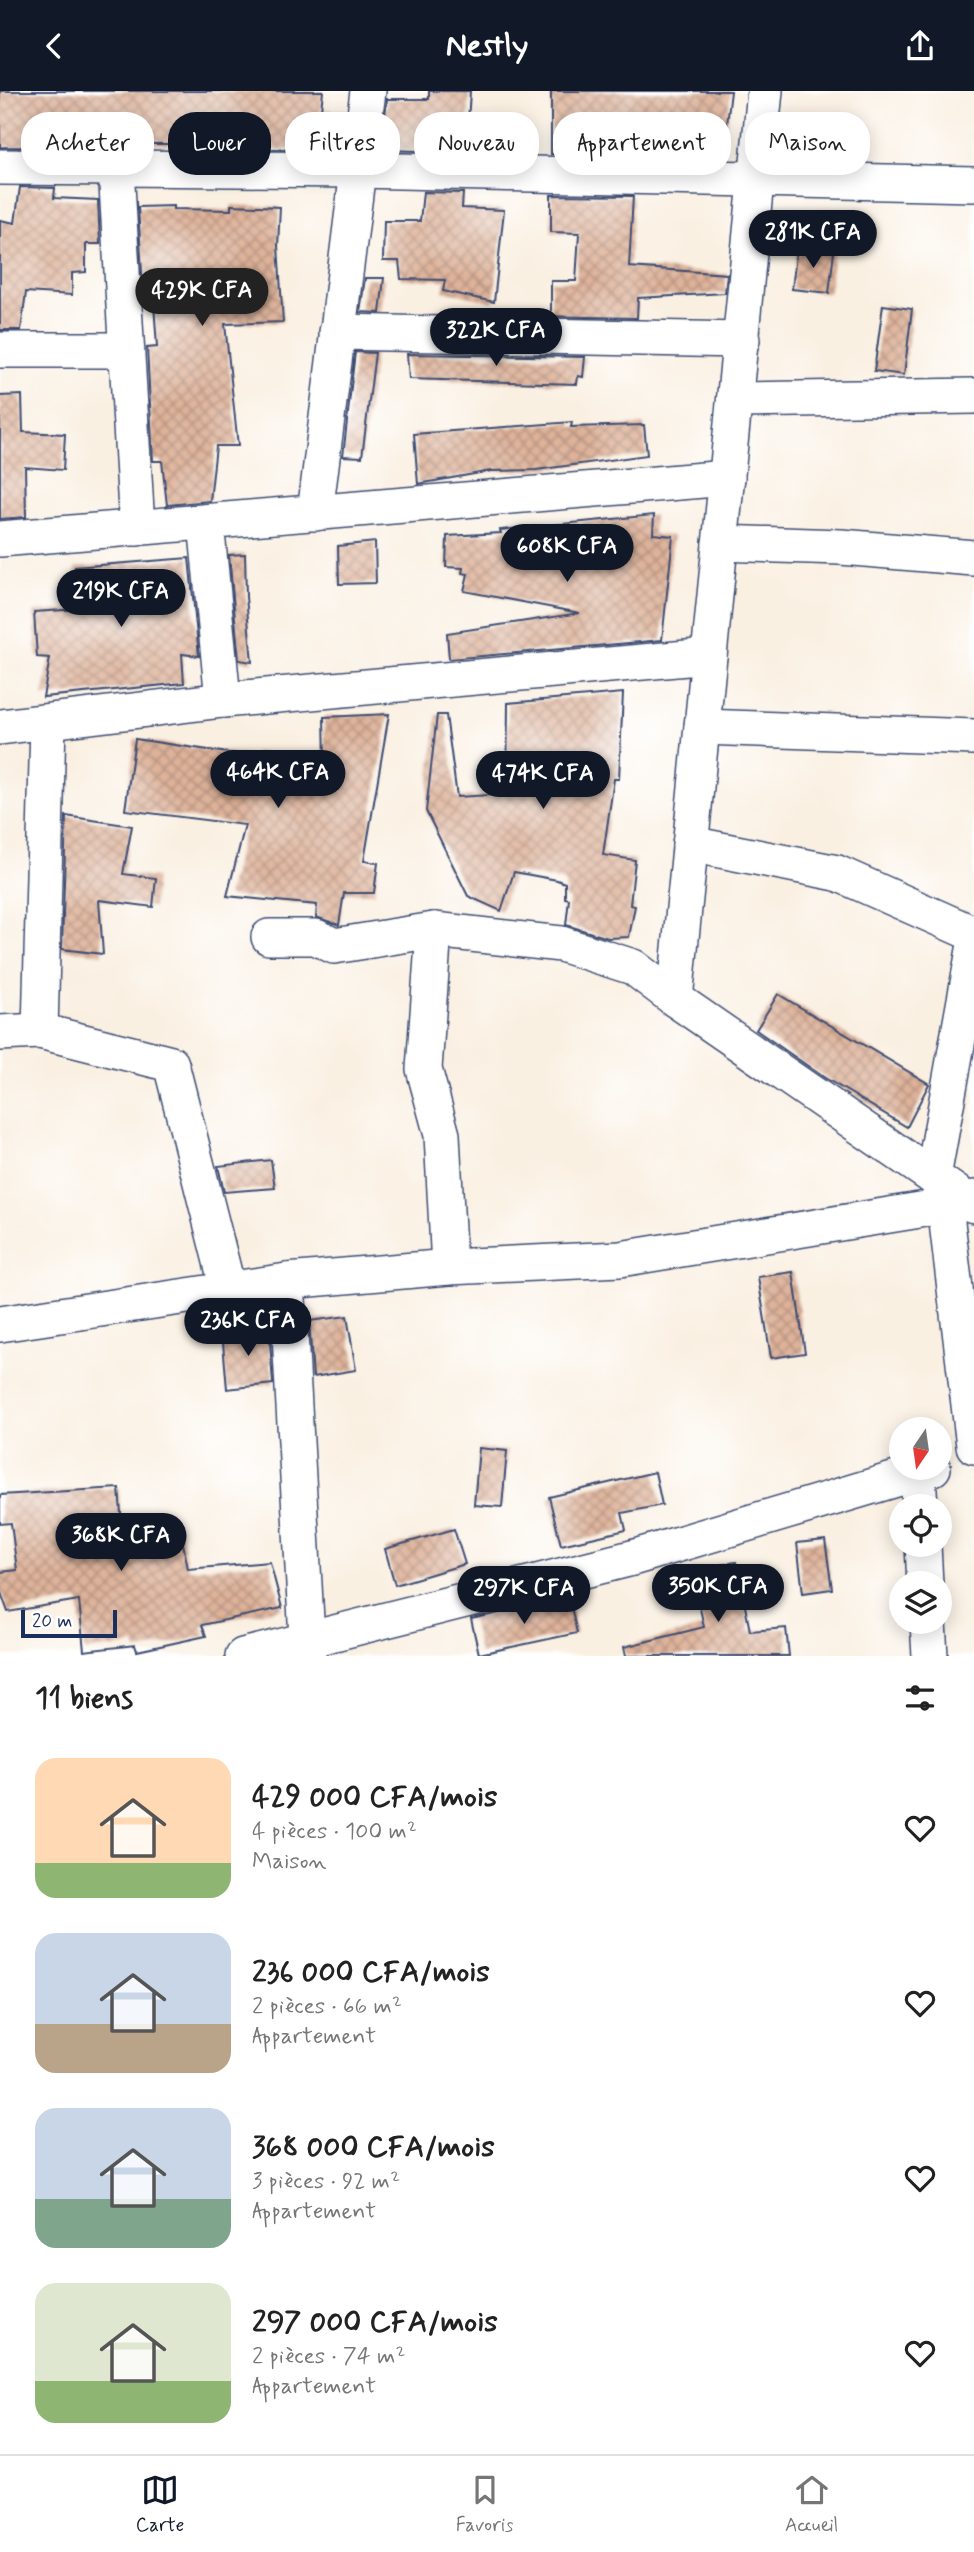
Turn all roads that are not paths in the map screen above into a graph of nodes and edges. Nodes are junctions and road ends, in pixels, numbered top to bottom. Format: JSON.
{"nodes":[{"id":1,"x":368,"y":91,"type":"edge"},
{"id":2,"x":765,"y":91,"type":"edge"},
{"id":3,"x":365,"y":112,"type":"edge"},
{"id":4,"x":0,"y":167,"type":"edge"},
{"id":5,"x":21,"y":167,"type":"edge"},
{"id":6,"x":154,"y":168,"type":"edge"},
{"id":7,"x":285,"y":169,"type":"edge"},
{"id":8,"x":400,"y":171,"type":"edge"},
{"id":9,"x":116,"y":175,"type":"edge"},
{"id":10,"x":356,"y":175,"type":"edge"},
{"id":11,"x":757,"y":179,"type":"junction"},
{"id":12,"x":974,"y":184,"type":"edge"},
{"id":13,"x":337,"y":331,"type":"junction"},
{"id":14,"x":742,"y":340,"type":"junction"},
{"id":15,"x":0,"y":350,"type":"edge"},
{"id":16,"x":126,"y":350,"type":"junction"},
{"id":17,"x":974,"y":396,"type":"edge"},
{"id":18,"x":736,"y":400,"type":"junction"},
{"id":19,"x":727,"y":478,"type":"junction"},
{"id":20,"x":315,"y":513,"type":"junction"},
{"id":21,"x":206,"y":522,"type":"junction"},
{"id":22,"x":137,"y":528,"type":"junction"},
{"id":23,"x":0,"y":539,"type":"edge"},
{"id":24,"x":720,"y":543,"type":"junction"},
{"id":25,"x":974,"y":558,"type":"edge"},
{"id":26,"x":709,"y":656,"type":"junction"},
{"id":27,"x":223,"y":700,"type":"junction"},
{"id":28,"x":48,"y":723,"type":"junction"},
{"id":29,"x":0,"y":727,"type":"edge"},
{"id":30,"x":702,"y":727,"type":"junction"},
{"id":31,"x":974,"y":737,"type":"edge"},
{"id":32,"x":690,"y":844,"type":"junction"},
{"id":33,"x":435,"y":929,"type":"junction"},
{"id":34,"x":974,"y":934,"type":"edge"},
{"id":35,"x":269,"y":937,"type":"dead end"},
{"id":36,"x":974,"y":950,"type":"edge"},
{"id":37,"x":675,"y":999,"type":"junction"},
{"id":38,"x":40,"y":1031,"type":"junction"},
{"id":39,"x":0,"y":1033,"type":"edge"},
{"id":40,"x":959,"y":1198,"type":"edge"},
{"id":41,"x":449,"y":1267,"type":"junction"},
{"id":42,"x":287,"y":1281,"type":"junction"},
{"id":43,"x":228,"y":1289,"type":"junction"},
{"id":44,"x":0,"y":1324,"type":"edge"},
{"id":45,"x":974,"y":1446,"type":"edge"},
{"id":46,"x":974,"y":1456,"type":"edge"},
{"id":47,"x":952,"y":1462,"type":"edge"},
{"id":48,"x":890,"y":1481,"type":"edge"},
{"id":49,"x":929,"y":1634,"type":"edge"},
{"id":50,"x":307,"y":1649,"type":"edge"},
{"id":51,"x":243,"y":1656,"type":"edge"},
{"id":52,"x":930,"y":1656,"type":"edge"}],
"edges":[{"from":1,"to":3,"type":"street"},
{"from":2,"to":11,"type":"street"},
{"from":4,"to":5,"type":"street"},
{"from":6,"to":7,"type":"street"},
{"from":8,"to":11,"type":"street"},
{"from":9,"to":16,"type":"street"},
{"from":10,"to":13,"type":"street"},
{"from":11,"to":12,"type":"street"},
{"from":11,"to":14,"type":"street"},
{"from":13,"to":14,"type":"street"},
{"from":13,"to":20,"type":"street"},
{"from":14,"to":18,"type":"street"},
{"from":15,"to":16,"type":"street"},
{"from":16,"to":22,"type":"street"},
{"from":17,"to":18,"type":"street"},
{"from":18,"to":19,"type":"street"},
{"from":19,"to":20,"type":"street"},
{"from":19,"to":24,"type":"street"},
{"from":20,"to":21,"type":"street"},
{"from":21,"to":22,"type":"street"},
{"from":21,"to":27,"type":"street"},
{"from":22,"to":23,"type":"street"},
{"from":24,"to":25,"type":"street"},
{"from":24,"to":26,"type":"street"},
{"from":26,"to":27,"type":"street"},
{"from":26,"to":30,"type":"street"},
{"from":27,"to":28,"type":"street"},
{"from":28,"to":29,"type":"street"},
{"from":28,"to":38,"type":"street"},
{"from":30,"to":31,"type":"street"},
{"from":30,"to":32,"type":"street"},
{"from":32,"to":34,"type":"street"},
{"from":32,"to":37,"type":"street"},
{"from":33,"to":35,"type":"street"},
{"from":33,"to":37,"type":"street"},
{"from":33,"to":41,"type":"street"},
{"from":36,"to":40,"type":"street"},
{"from":37,"to":40,"type":"street"},
{"from":38,"to":39,"type":"street"},
{"from":38,"to":43,"type":"street"},
{"from":40,"to":41,"type":"street"},
{"from":40,"to":45,"type":"street"},
{"from":41,"to":42,"type":"street"},
{"from":42,"to":43,"type":"street"},
{"from":42,"to":50,"type":"street"},
{"from":43,"to":44,"type":"street"},
{"from":46,"to":47,"type":"street"},
{"from":48,"to":50,"type":"street"},
{"from":49,"to":52,"type":"street"},
{"from":50,"to":51,"type":"street"}]}
